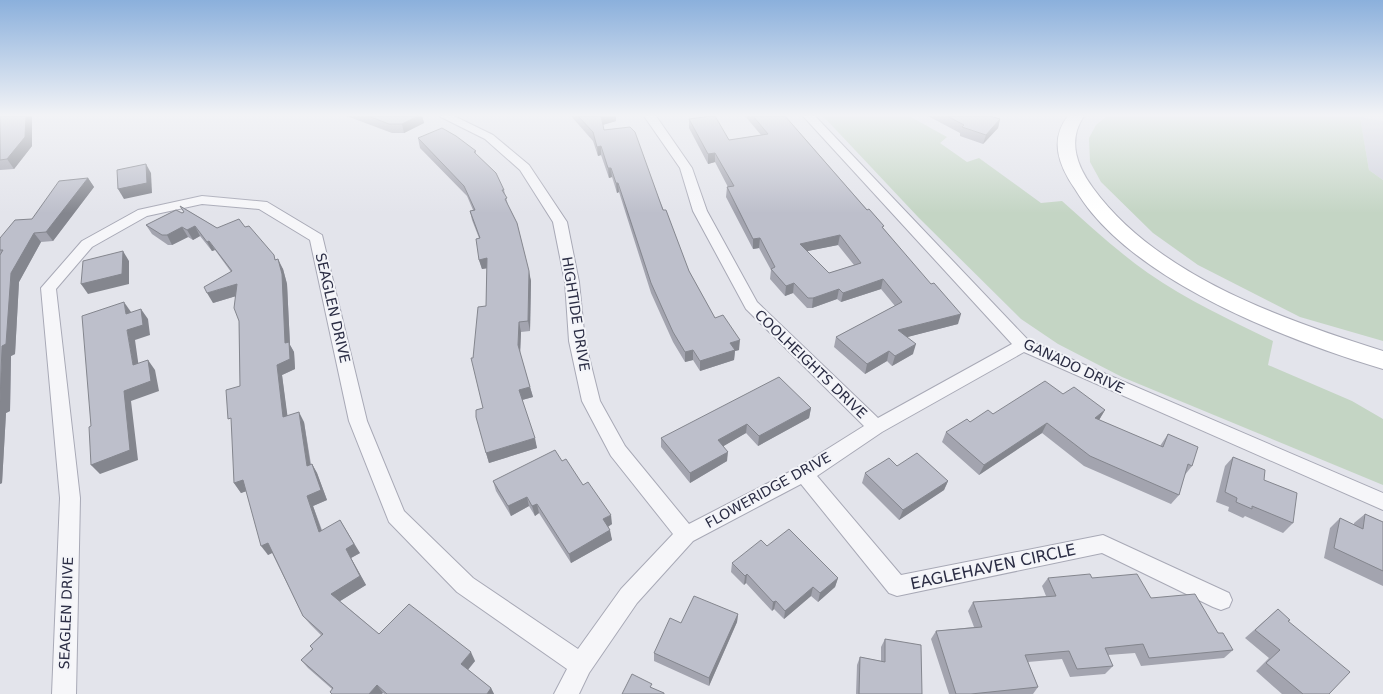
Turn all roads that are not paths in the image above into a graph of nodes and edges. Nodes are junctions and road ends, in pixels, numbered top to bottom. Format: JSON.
{"nodes":[{"id":1,"x":502,"y":148,"type":"edge"},
{"id":2,"x":672,"y":148,"type":"edge"},
{"id":3,"x":839,"y":148,"type":"edge"},
{"id":4,"x":1066,"y":148,"type":"edge"},
{"id":5,"x":1023,"y":345,"type":"junction"},
{"id":6,"x":1383,"y":360,"type":"edge"},
{"id":7,"x":876,"y":427,"type":"junction"},
{"id":8,"x":804,"y":474,"type":"junction"},
{"id":9,"x":1383,"y":502,"type":"edge"},
{"id":10,"x":686,"y":535,"type":"junction"},
{"id":11,"x":1222,"y":600,"type":"dead end"},
{"id":12,"x":581,"y":665,"type":"junction"},
{"id":13,"x":64,"y":694,"type":"edge"},
{"id":14,"x":566,"y":694,"type":"edge"}],
"edges":[{"from":1,"to":10,"type":"street","name":"HIGHTIDE DRIVE"},
{"from":2,"to":7,"type":"street","name":"COOLHEIGHTS DRIVE"},
{"from":3,"to":5,"type":"street","name":"GANADO DRIVE"},
{"from":4,"to":6,"type":"street"},
{"from":5,"to":7,"type":"street","name":"FLOWERIDGE DRIVE"},
{"from":5,"to":9,"type":"street","name":"GANADO DRIVE"},
{"from":7,"to":8,"type":"street","name":"FLOWERIDGE DRIVE"},
{"from":8,"to":10,"type":"street","name":"FLOWERIDGE DRIVE"},
{"from":8,"to":11,"type":"street","name":"EAGLEHAVEN CIRCLE"},
{"from":10,"to":12,"type":"street","name":"FLOWERIDGE DRIVE"},
{"from":12,"to":13,"type":"street","name":"SEAGLEN DRIVE"},
{"from":12,"to":14,"type":"street","name":"FLOWERIDGE DRIVE"}]}
